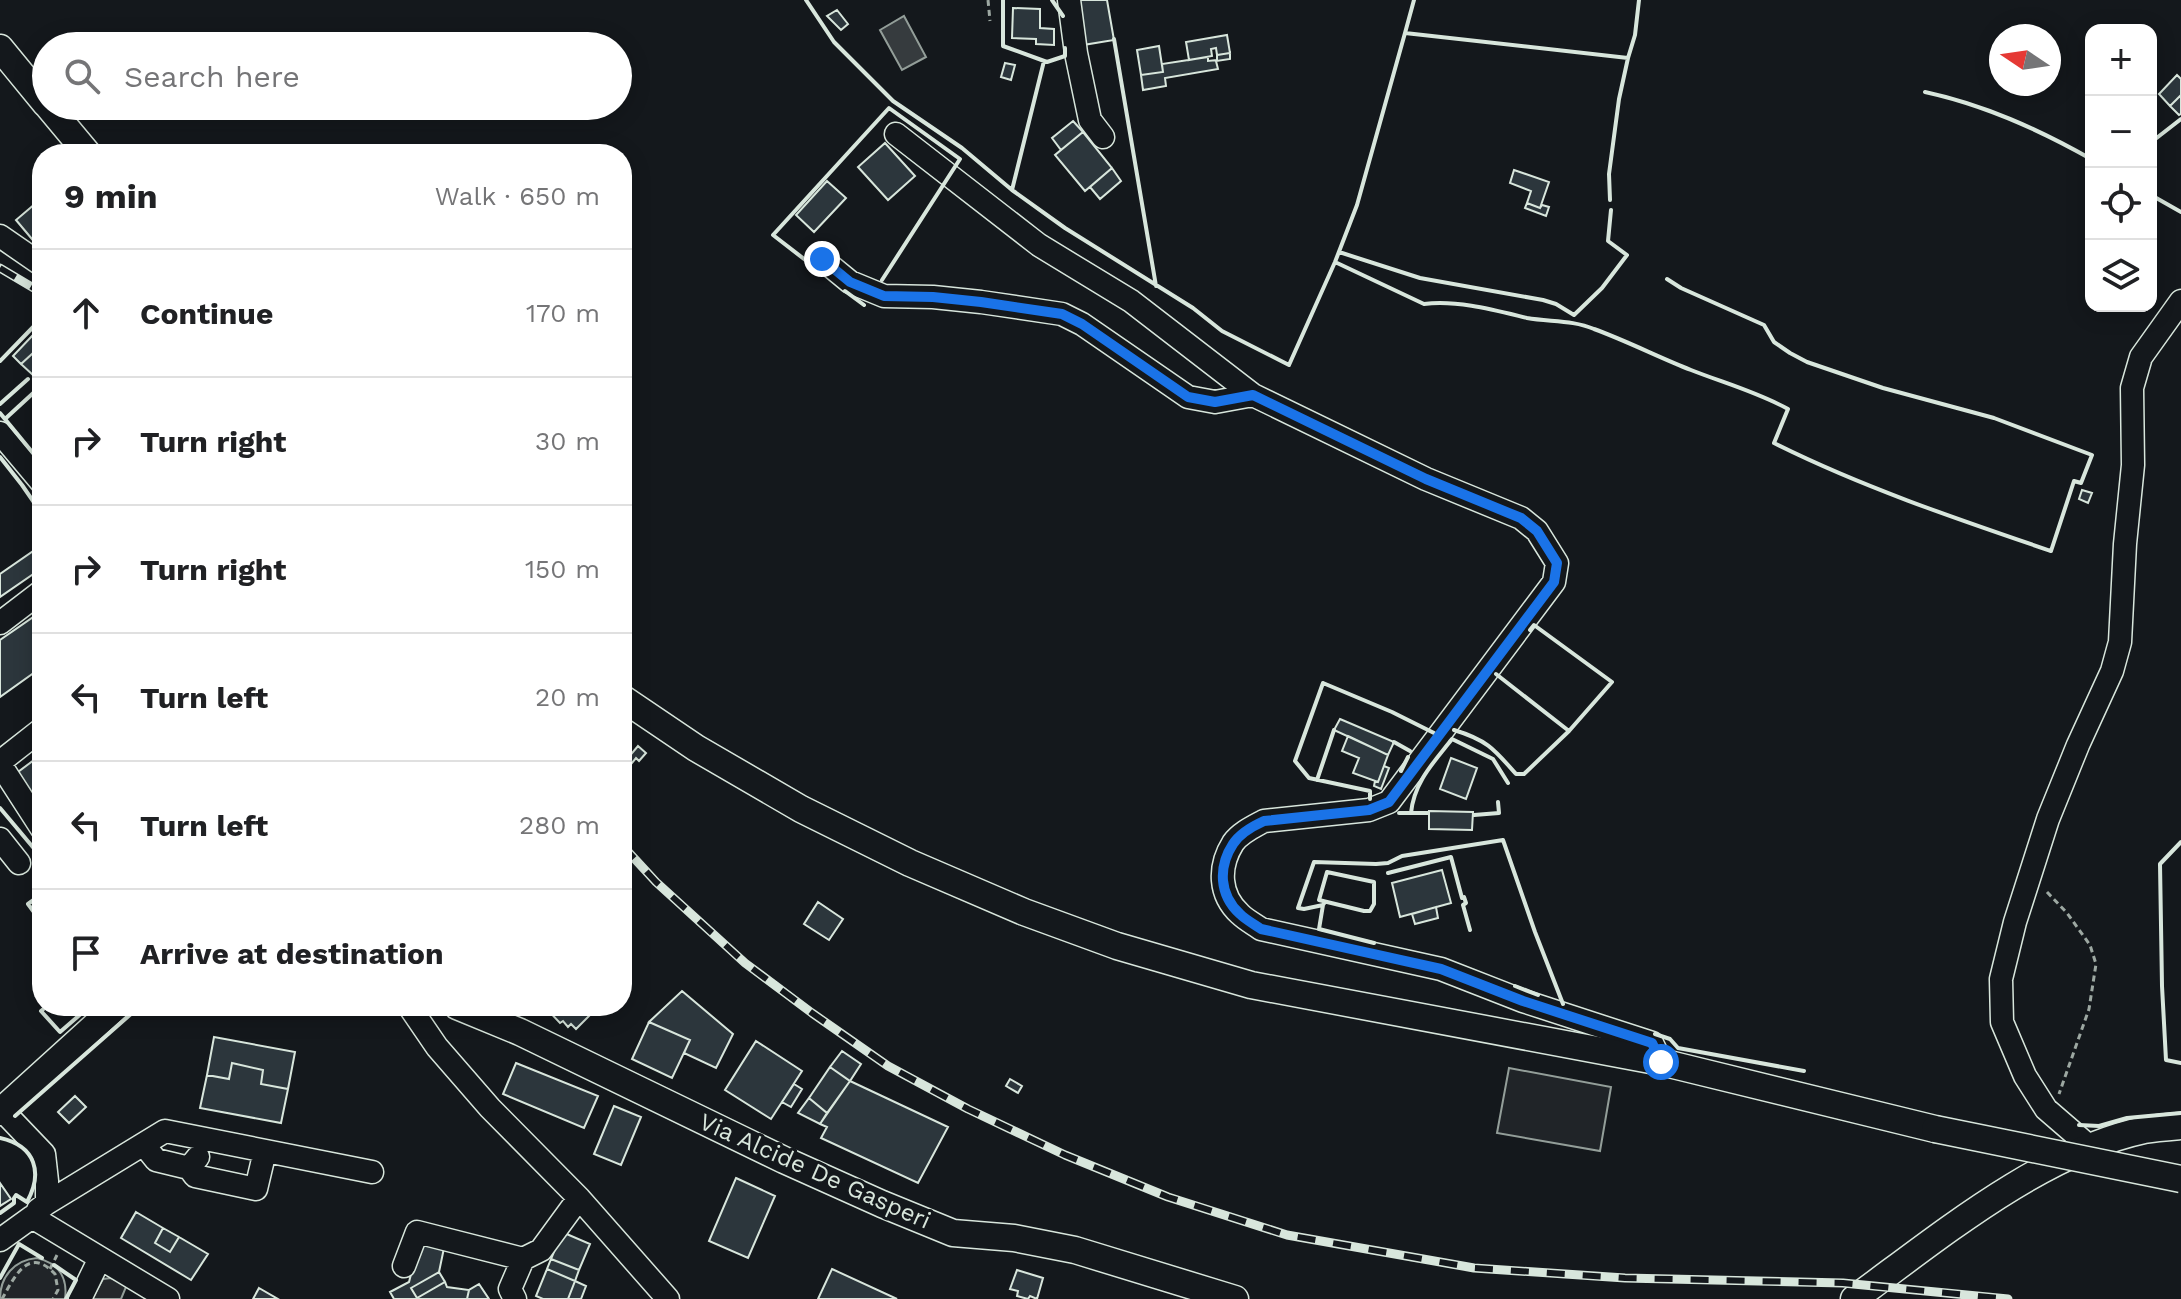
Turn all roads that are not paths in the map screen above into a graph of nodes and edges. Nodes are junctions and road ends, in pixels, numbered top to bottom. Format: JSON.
{"nodes":[{"id":1,"x":1069,"y":0,"type":"edge"},
{"id":2,"x":0,"y":48,"type":"edge"},
{"id":3,"x":32,"y":87,"type":"edge"},
{"id":4,"x":60,"y":120,"type":"edge"},
{"id":5,"x":896,"y":134,"type":"dead end"},
{"id":6,"x":1103,"y":137,"type":"dead end"},
{"id":7,"x":80,"y":144,"type":"edge"},
{"id":8,"x":0,"y":236,"type":"edge"},
{"id":9,"x":32,"y":258,"type":"edge"},
{"id":10,"x":822,"y":259,"type":"dead end"},
{"id":11,"x":2181,"y":301,"type":"edge"},
{"id":12,"x":1253,"y":395,"type":"junction"},
{"id":13,"x":0,"y":433,"type":"edge"},
{"id":14,"x":32,"y":471,"type":"edge"},
{"id":15,"x":32,"y":599,"type":"edge"},
{"id":16,"x":0,"y":623,"type":"edge"},
{"id":17,"x":632,"y":705,"type":"edge"},
{"id":18,"x":32,"y":737,"type":"edge"},
{"id":19,"x":0,"y":763,"type":"edge"},
{"id":20,"x":32,"y":813,"type":"edge"},
{"id":21,"x":0,"y":839,"type":"edge"},
{"id":22,"x":19,"y":863,"type":"dead end"},
{"id":23,"x":106,"y":1016,"type":"edge"},
{"id":24,"x":416,"y":1016,"type":"edge"},
{"id":25,"x":481,"y":1016,"type":"edge"},
{"id":26,"x":1661,"y":1062,"type":"junction"},
{"id":27,"x":1,"y":1111,"type":"edge"},
{"id":28,"x":2181,"y":1126,"type":"edge"},
{"id":29,"x":211,"y":1141,"type":"junction"},
{"id":30,"x":144,"y":1145,"type":"junction"},
{"id":31,"x":2090,"y":1147,"type":"junction"},
{"id":32,"x":265,"y":1151,"type":"junction"},
{"id":33,"x":189,"y":1168,"type":"junction"},
{"id":34,"x":372,"y":1172,"type":"dead end"},
{"id":35,"x":2181,"y":1179,"type":"edge"},
{"id":36,"x":579,"y":1198,"type":"junction"},
{"id":37,"x":39,"y":1210,"type":"junction"},
{"id":38,"x":0,"y":1240,"type":"edge"},
{"id":39,"x":100,"y":1258,"type":"junction"},
{"id":40,"x":523,"y":1259,"type":"junction"},
{"id":41,"x":404,"y":1266,"type":"dead end"},
{"id":42,"x":1227,"y":1298,"type":"edge"},
{"id":43,"x":80,"y":1299,"type":"edge"},
{"id":44,"x":168,"y":1299,"type":"edge"},
{"id":45,"x":515,"y":1299,"type":"edge"},
{"id":46,"x":668,"y":1299,"type":"edge"},
{"id":47,"x":1854,"y":1299,"type":"edge"}],
"edges":[{"from":1,"to":6,"type":"street"},
{"from":2,"to":3,"type":"main road"},
{"from":4,"to":7,"type":"main road"},
{"from":5,"to":12,"type":"street"},
{"from":8,"to":9,"type":"street"},
{"from":10,"to":12,"type":"street"},
{"from":11,"to":31,"type":"street"},
{"from":12,"to":26,"type":"street"},
{"from":13,"to":14,"type":"street"},
{"from":15,"to":16,"type":"street"},
{"from":17,"to":26,"type":"main road"},
{"from":18,"to":19,"type":"street"},
{"from":19,"to":20,"type":"street"},
{"from":21,"to":22,"type":"street"},
{"from":23,"to":27,"type":"main road"},
{"from":24,"to":36,"type":"street"},
{"from":25,"to":42,"type":"main road","name":"Via Alcide De Gasperi"},
{"from":26,"to":35,"type":"main road","bridge":true},
{"from":27,"to":37,"type":"street"},
{"from":28,"to":31,"type":"main road"},
{"from":29,"to":30,"type":"street"},
{"from":29,"to":32,"type":"street"},
{"from":29,"to":33,"type":"street"},
{"from":30,"to":33,"type":"street"},
{"from":30,"to":37,"type":"street"},
{"from":31,"to":47,"type":"main road"},
{"from":32,"to":33,"type":"street"},
{"from":32,"to":34,"type":"street"},
{"from":36,"to":40,"type":"street"},
{"from":36,"to":46,"type":"street"},
{"from":37,"to":38,"type":"street"},
{"from":37,"to":39,"type":"street"},
{"from":39,"to":43,"type":"street"},
{"from":39,"to":44,"type":"street"},
{"from":40,"to":41,"type":"street"},
{"from":40,"to":45,"type":"street"}]}
